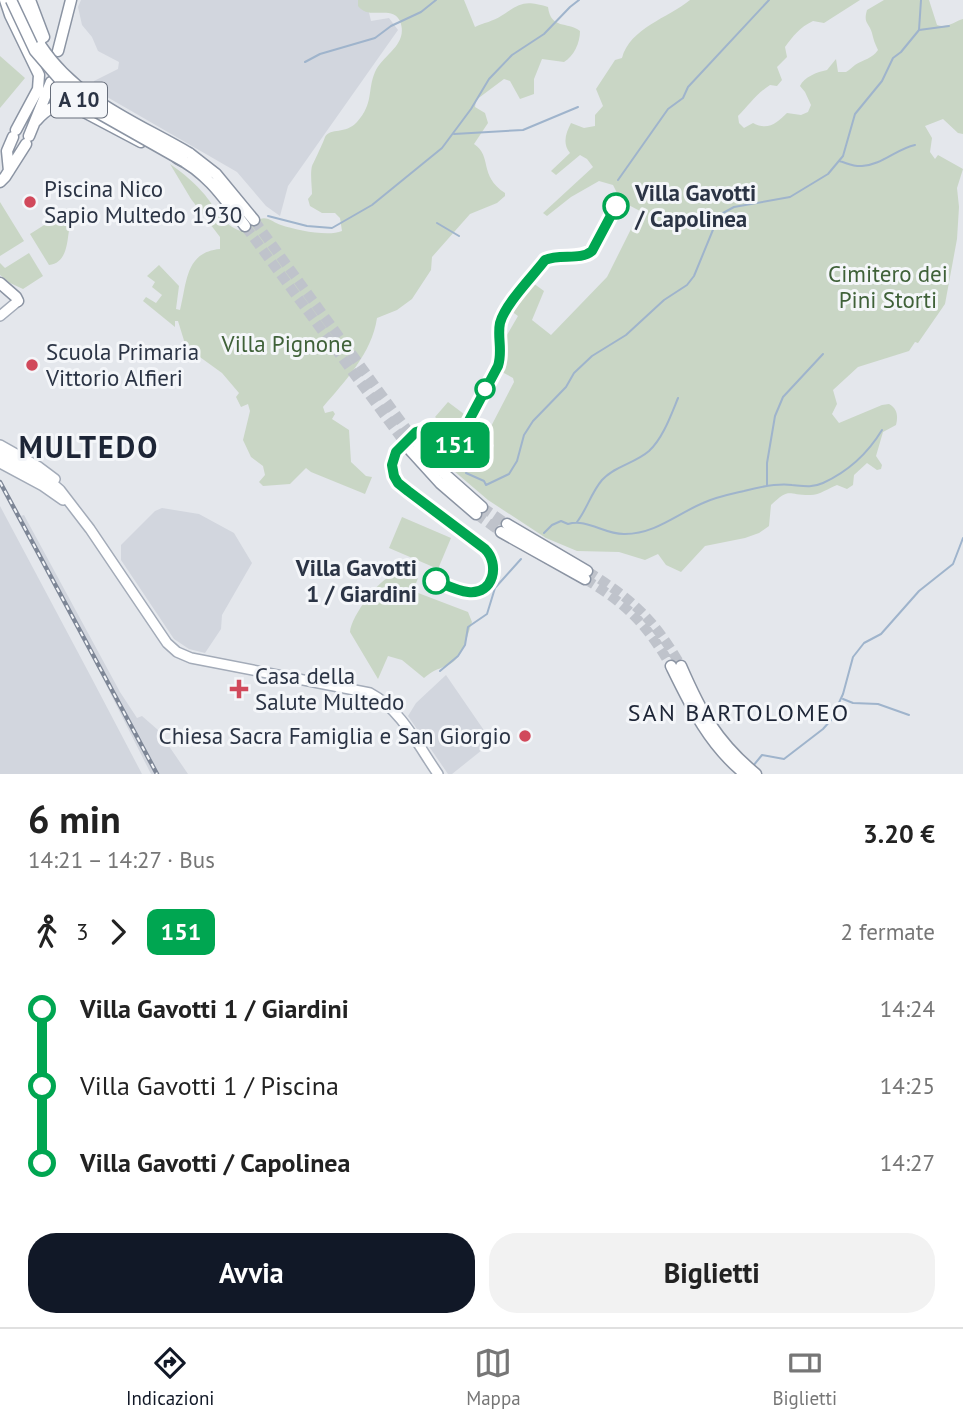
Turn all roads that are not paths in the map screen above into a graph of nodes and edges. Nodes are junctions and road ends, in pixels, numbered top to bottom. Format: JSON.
{"nodes":[{"id":1,"x":5,"y":0,"type":"edge"},
{"id":2,"x":11,"y":0,"type":"edge"},
{"id":3,"x":22,"y":0,"type":"edge"},
{"id":4,"x":30,"y":0,"type":"edge"},
{"id":5,"x":71,"y":0,"type":"edge"},
{"id":6,"x":43,"y":44,"type":"junction"},
{"id":7,"x":58,"y":51,"type":"dead end"},
{"id":8,"x":51,"y":82,"type":"dead end"},
{"id":9,"x":46,"y":97,"type":"junction"},
{"id":10,"x":31,"y":105,"type":"junction"},
{"id":11,"x":36,"y":121,"type":"junction"},
{"id":12,"x":187,"y":158,"type":"junction"},
{"id":13,"x":9,"y":171,"type":"junction"},
{"id":14,"x":0,"y":182,"type":"edge"},
{"id":15,"x":250,"y":223,"type":"tunnel mouth"},
{"id":16,"x":0,"y":283,"type":"edge"},
{"id":17,"x":18,"y":301,"type":"joint"},
{"id":18,"x":0,"y":316,"type":"edge"},
{"id":19,"x":0,"y":445,"type":"edge"},
{"id":20,"x":413,"y":446,"type":"tunnel mouth"},
{"id":21,"x":0,"y":454,"type":"edge"},
{"id":22,"x":0,"y":463,"type":"edge"},
{"id":23,"x":26,"y":464,"type":"junction"},
{"id":24,"x":71,"y":504,"type":"junction"},
{"id":25,"x":479,"y":511,"type":"tunnel mouth"},
{"id":26,"x":504,"y":528,"type":"tunnel mouth"},
{"id":27,"x":586,"y":575,"type":"tunnel mouth"},
{"id":28,"x":438,"y":774,"type":"edge"},
{"id":29,"x":745,"y":774,"type":"edge"},
{"id":30,"x":757,"y":774,"type":"edge"}],
"edges":[{"from":1,"to":10,"type":"highway"},
{"from":2,"to":12,"type":"highway","number":"A 10","bridge":true},
{"from":3,"to":6,"type":"highway","number":"A 10"},
{"from":4,"to":6,"type":"highway"},
{"from":5,"to":7,"type":"highway"},
{"from":6,"to":12,"type":"highway","number":"A 10","bridge":true},
{"from":8,"to":9,"type":"highway"},
{"from":9,"to":10,"type":"highway"},
{"from":9,"to":11,"type":"highway"},
{"from":10,"to":13,"type":"highway"},
{"from":11,"to":12,"type":"highway","bridge":true},
{"from":11,"to":13,"type":"highway"},
{"from":12,"to":15,"type":"highway","number":"A 10"},
{"from":13,"to":14,"type":"highway"},
{"from":16,"to":17,"type":"highway"},
{"from":17,"to":18,"type":"main road"},
{"from":19,"to":23,"type":"main road"},
{"from":20,"to":25,"type":"highway"},
{"from":21,"to":23,"type":"main road"},
{"from":22,"to":23,"type":"main road"},
{"from":22,"to":24,"type":"main road"},
{"from":23,"to":24,"type":"main road"},
{"from":24,"to":28,"type":"main road"},
{"from":26,"to":27,"type":"highway"},
{"from":29,"to":30,"type":"highway"}]}
